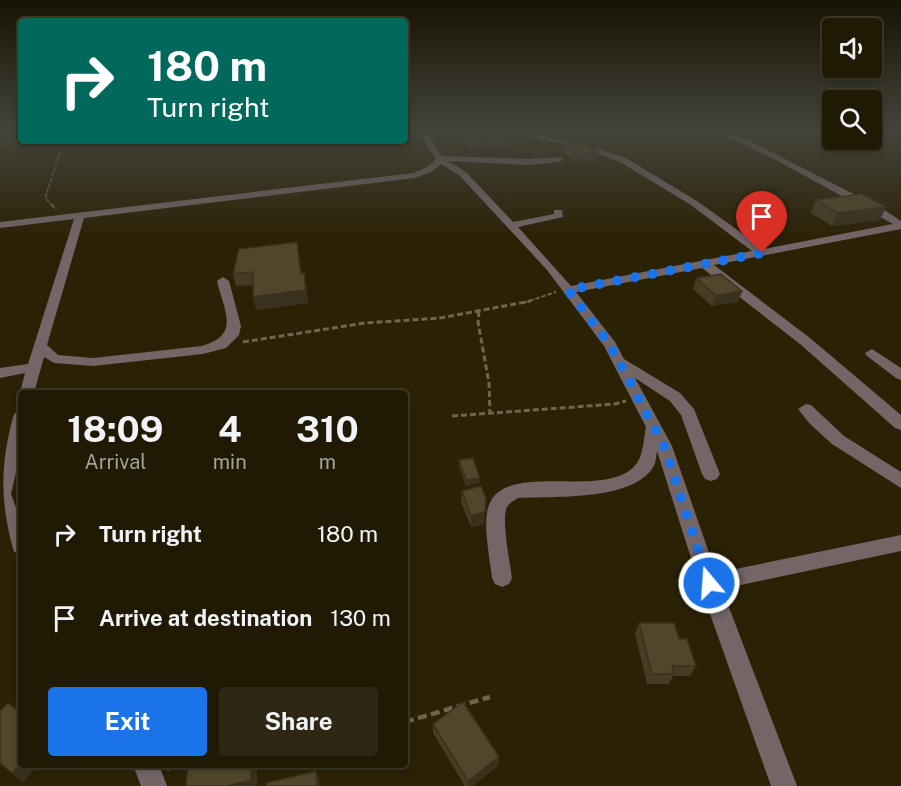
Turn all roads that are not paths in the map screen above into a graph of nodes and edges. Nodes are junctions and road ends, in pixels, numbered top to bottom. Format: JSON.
{"nodes":[{"id":1,"x":437,"y":166,"type":"edge"},
{"id":2,"x":450,"y":166,"type":"edge"},
{"id":3,"x":633,"y":166,"type":"edge"},
{"id":4,"x":792,"y":166,"type":"edge"},
{"id":5,"x":558,"y":212,"type":"dead end"},
{"id":6,"x":74,"y":217,"type":"junction"},
{"id":7,"x":0,"y":225,"type":"edge"},
{"id":8,"x":511,"y":225,"type":"junction"},
{"id":9,"x":901,"y":226,"type":"edge"},
{"id":10,"x":762,"y":253,"type":"junction"},
{"id":11,"x":705,"y":264,"type":"junction"},
{"id":12,"x":223,"y":281,"type":"dead end"},
{"id":13,"x":567,"y":289,"type":"junction"},
{"id":14,"x":40,"y":346,"type":"junction"},
{"id":15,"x":872,"y":353,"type":"dead end"},
{"id":16,"x":618,"y":361,"type":"junction"},
{"id":17,"x":34,"y":367,"type":"junction"},
{"id":18,"x":0,"y":373,"type":"edge"},
{"id":19,"x":901,"y":375,"type":"edge"},
{"id":20,"x":28,"y":390,"type":"edge"},
{"id":21,"x":806,"y":409,"type":"dead end"},
{"id":22,"x":901,"y":424,"type":"edge"},
{"id":23,"x":18,"y":426,"type":"edge"},
{"id":24,"x":654,"y":427,"type":"junction"},
{"id":25,"x":3,"y":474,"type":"edge"},
{"id":26,"x":711,"y":474,"type":"dead end"},
{"id":27,"x":901,"y":481,"type":"edge"},
{"id":28,"x":18,"y":538,"type":"edge"},
{"id":29,"x":901,"y":543,"type":"edge"},
{"id":30,"x":502,"y":578,"type":"dead end"},
{"id":31,"x":709,"y":583,"type":"junction"},
{"id":32,"x":147,"y":768,"type":"edge"},
{"id":33,"x":154,"y":786,"type":"edge"},
{"id":34,"x":784,"y":786,"type":"edge"}],
"edges":[{"from":1,"to":6,"type":"street"},
{"from":2,"to":8,"type":"street"},
{"from":3,"to":10,"type":"street"},
{"from":4,"to":9,"type":"street"},
{"from":5,"to":8,"type":"street"},
{"from":6,"to":7,"type":"street"},
{"from":6,"to":14,"type":"street"},
{"from":8,"to":13,"type":"street"},
{"from":9,"to":10,"type":"street"},
{"from":10,"to":11,"type":"street"},
{"from":11,"to":13,"type":"street"},
{"from":11,"to":22,"type":"street"},
{"from":12,"to":14,"type":"street"},
{"from":13,"to":16,"type":"street"},
{"from":14,"to":17,"type":"street"},
{"from":15,"to":19,"type":"street"},
{"from":16,"to":24,"type":"street"},
{"from":16,"to":26,"type":"street"},
{"from":17,"to":18,"type":"street"},
{"from":17,"to":20,"type":"street"},
{"from":21,"to":27,"type":"street"},
{"from":23,"to":25,"type":"street"},
{"from":24,"to":30,"type":"street"},
{"from":24,"to":31,"type":"street"},
{"from":25,"to":28,"type":"street"},
{"from":29,"to":31,"type":"street"},
{"from":31,"to":34,"type":"street"},
{"from":32,"to":33,"type":"street"}]}
